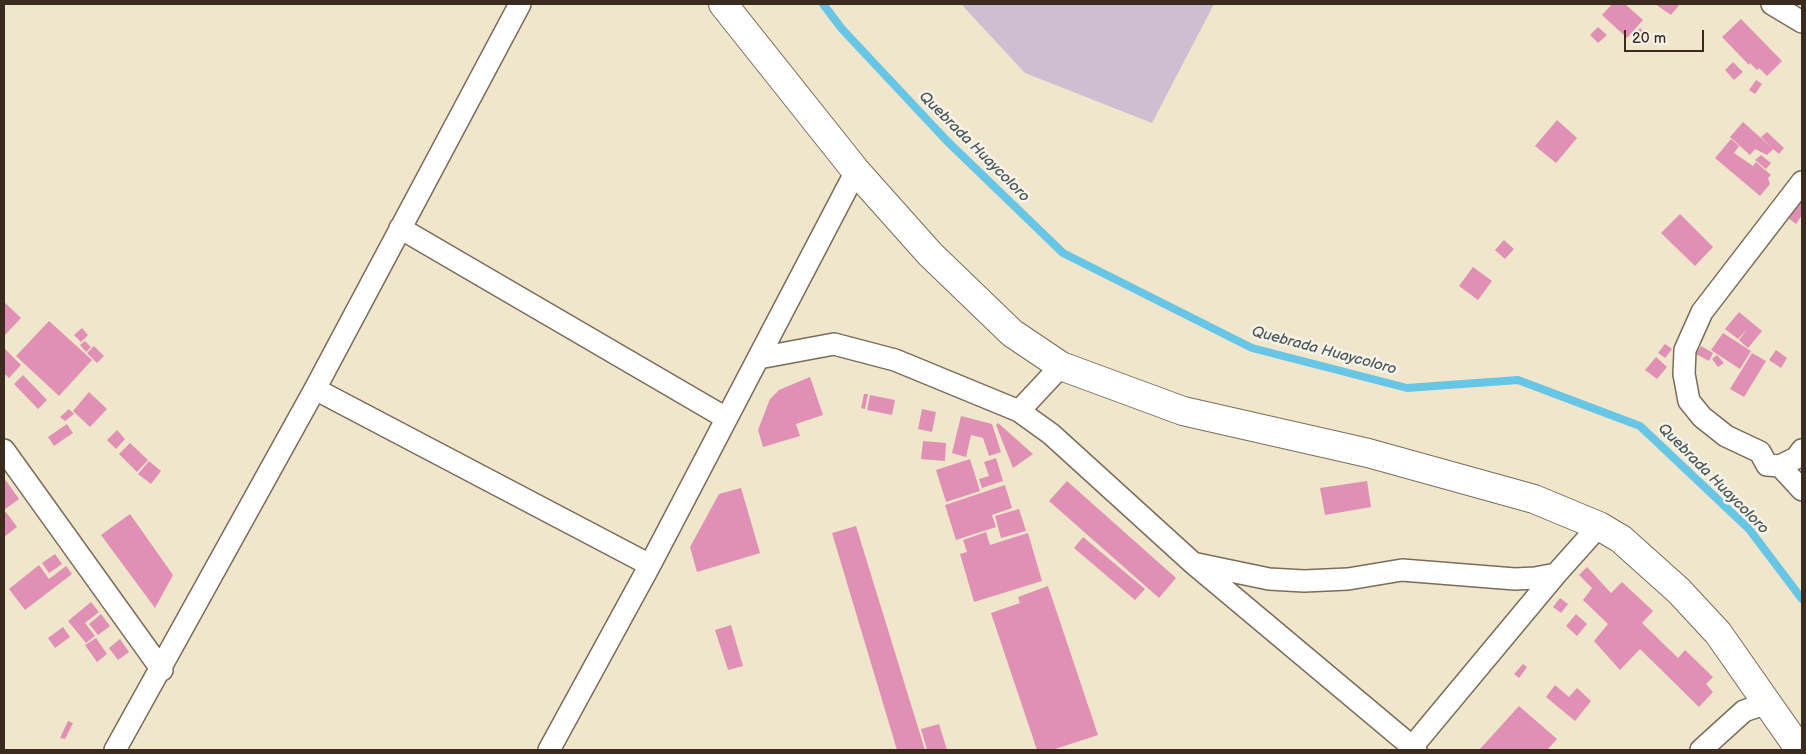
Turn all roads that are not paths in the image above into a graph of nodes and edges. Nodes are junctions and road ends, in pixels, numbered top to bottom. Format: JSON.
{"nodes":[{"id":1,"x":520,"y":4,"type":"edge"},
{"id":2,"x":723,"y":4,"type":"edge"},
{"id":3,"x":1772,"y":4,"type":"edge"},
{"id":4,"x":1802,"y":22,"type":"edge"},
{"id":5,"x":856,"y":171,"type":"junction"},
{"id":6,"x":1802,"y":182,"type":"edge"},
{"id":7,"x":400,"y":228,"type":"junction"},
{"id":8,"x":759,"y":358,"type":"junction"},
{"id":9,"x":1061,"y":366,"type":"junction"},
{"id":10,"x":315,"y":389,"type":"junction"},
{"id":11,"x":1019,"y":411,"type":"junction"},
{"id":12,"x":726,"y":418,"type":"junction"},
{"id":13,"x":4,"y":450,"type":"edge"},
{"id":14,"x":1802,"y":450,"type":"edge"},
{"id":15,"x":1780,"y":466,"type":"junction"},
{"id":16,"x":1802,"y":490,"type":"edge"},
{"id":17,"x":1599,"y":526,"type":"junction"},
{"id":18,"x":1194,"y":564,"type":"junction"},
{"id":19,"x":650,"y":565,"type":"junction"},
{"id":20,"x":1556,"y":574,"type":"junction"},
{"id":21,"x":162,"y":670,"type":"junction"},
{"id":22,"x":1767,"y":703,"type":"junction"},
{"id":23,"x":1414,"y":749,"type":"edge"},
{"id":24,"x":115,"y":750,"type":"edge"},
{"id":25,"x":549,"y":750,"type":"edge"},
{"id":26,"x":1702,"y":750,"type":"edge"},
{"id":27,"x":1800,"y":750,"type":"edge"}],
"edges":[{"from":1,"to":7,"type":"street"},
{"from":2,"to":5,"type":"main road"},
{"from":3,"to":4,"type":"street"},
{"from":5,"to":8,"type":"street"},
{"from":5,"to":9,"type":"main road"},
{"from":6,"to":15,"type":"street"},
{"from":7,"to":10,"type":"street"},
{"from":7,"to":12,"type":"street"},
{"from":8,"to":11,"type":"street"},
{"from":8,"to":12,"type":"street"},
{"from":9,"to":11,"type":"street"},
{"from":9,"to":17,"type":"main road"},
{"from":10,"to":19,"type":"street"},
{"from":10,"to":21,"type":"street"},
{"from":11,"to":18,"type":"street"},
{"from":12,"to":19,"type":"street"},
{"from":13,"to":21,"type":"street"},
{"from":14,"to":15,"type":"street"},
{"from":15,"to":16,"type":"street"},
{"from":17,"to":20,"type":"street"},
{"from":17,"to":22,"type":"main road"},
{"from":18,"to":20,"type":"street"},
{"from":18,"to":23,"type":"street"},
{"from":19,"to":25,"type":"street"},
{"from":20,"to":23,"type":"street"},
{"from":21,"to":24,"type":"street"},
{"from":22,"to":26,"type":"street"},
{"from":22,"to":27,"type":"main road"}]}
